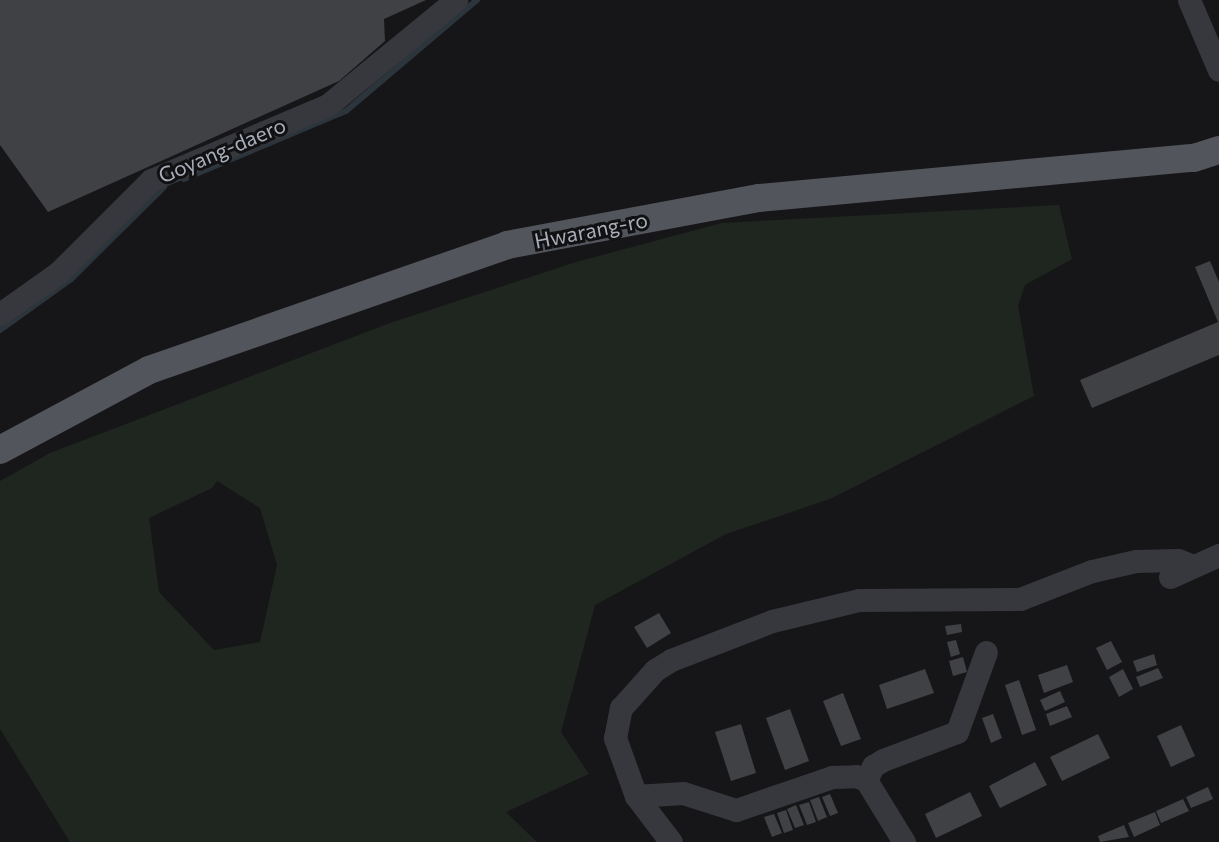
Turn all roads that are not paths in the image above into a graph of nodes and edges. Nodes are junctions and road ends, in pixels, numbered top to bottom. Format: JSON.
{"nodes":[{"id":1,"x":456,"y":0,"type":"edge"},
{"id":2,"x":1189,"y":0,"type":"edge"},
{"id":3,"x":1219,"y":70,"type":"edge"},
{"id":4,"x":1219,"y":150,"type":"edge"},
{"id":5,"x":0,"y":314,"type":"edge"},
{"id":6,"x":0,"y":450,"type":"edge"},
{"id":7,"x":1219,"y":555,"type":"edge"},
{"id":8,"x":1194,"y":566,"type":"junction"},
{"id":9,"x":1170,"y":577,"type":"dead end"},
{"id":10,"x":986,"y":652,"type":"dead end"},
{"id":11,"x":866,"y":780,"type":"junction"},
{"id":12,"x":636,"y":796,"type":"junction"},
{"id":13,"x":671,"y":842,"type":"edge"},
{"id":14,"x":904,"y":842,"type":"edge"}],
"edges":[{"from":1,"to":5,"type":"street","name":"Goyang-daero"},
{"from":2,"to":3,"type":"street"},
{"from":4,"to":6,"type":"main road","name":"Hwarang-ro"},
{"from":7,"to":8,"type":"street"},
{"from":8,"to":9,"type":"street"},
{"from":8,"to":12,"type":"street"},
{"from":10,"to":11,"type":"street"},
{"from":11,"to":12,"type":"street"},
{"from":11,"to":14,"type":"street"},
{"from":12,"to":13,"type":"street"}]}
